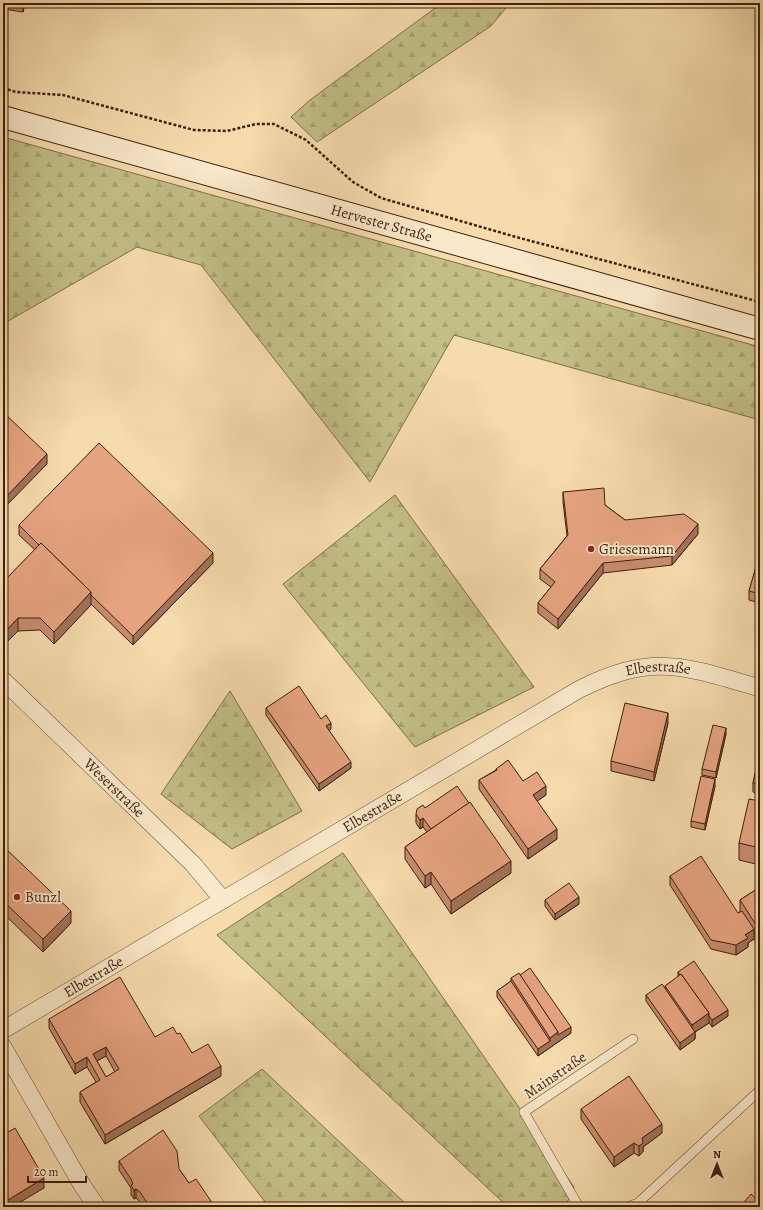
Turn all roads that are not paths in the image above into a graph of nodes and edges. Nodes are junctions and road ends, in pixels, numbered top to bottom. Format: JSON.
{"nodes":[{"id":1,"x":3,"y":117,"type":"edge"},
{"id":2,"x":760,"y":329,"type":"edge"},
{"id":3,"x":3,"y":680,"type":"edge"},
{"id":4,"x":760,"y":688,"type":"edge"},
{"id":5,"x":223,"y":900,"type":"junction"},
{"id":6,"x":3,"y":1030,"type":"edge"},
{"id":7,"x":633,"y":1039,"type":"dead end"},
{"id":8,"x":3,"y":1047,"type":"edge"},
{"id":9,"x":760,"y":1090,"type":"edge"},
{"id":10,"x":98,"y":1207,"type":"edge"},
{"id":11,"x":579,"y":1207,"type":"edge"},
{"id":12,"x":628,"y":1207,"type":"edge"}],
"edges":[{"from":1,"to":2,"type":"main road","name":"Hervester Straße"},
{"from":3,"to":5,"type":"street","name":"Weserstraße"},
{"from":4,"to":5,"type":"street","name":"Elbestraße"},
{"from":5,"to":6,"type":"street","name":"Elbestraße"},
{"from":7,"to":11,"type":"lane","name":"Mainstraße"},
{"from":8,"to":10,"type":"street"},
{"from":9,"to":12,"type":"lane"}]}
